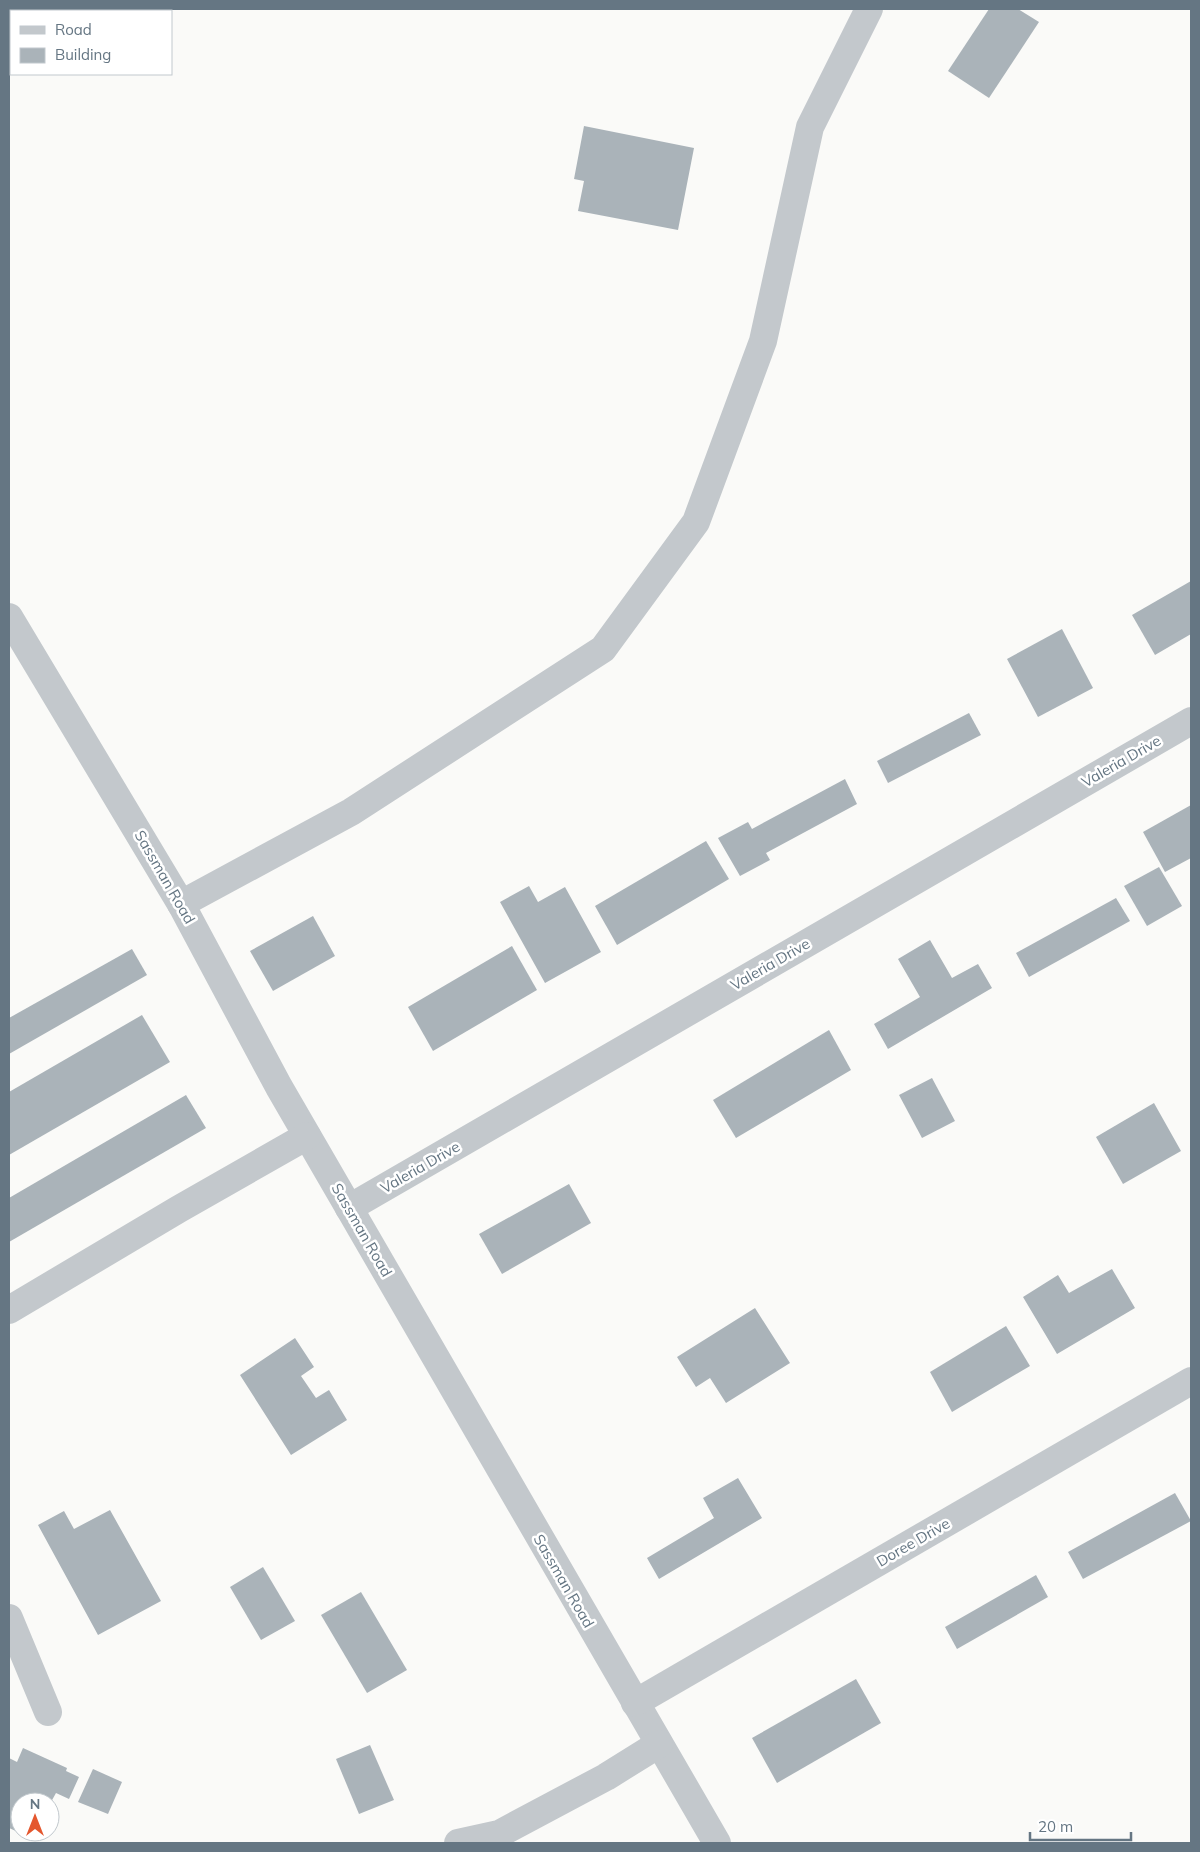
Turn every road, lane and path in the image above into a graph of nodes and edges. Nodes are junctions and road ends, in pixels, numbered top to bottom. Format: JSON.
{"nodes":[{"id":1,"x":869,"y":9,"type":"edge"},
{"id":2,"x":9,"y":617,"type":"edge"},
{"id":3,"x":1191,"y":721,"type":"edge"},
{"id":4,"x":182,"y":904,"type":"junction"},
{"id":5,"x":307,"y":1136,"type":"junction"},
{"id":6,"x":349,"y":1208,"type":"junction"},
{"id":7,"x":9,"y":1310,"type":"edge"},
{"id":8,"x":1191,"y":1381,"type":"edge"},
{"id":9,"x":9,"y":1618,"type":"edge"},
{"id":10,"x":634,"y":1703,"type":"junction"},
{"id":11,"x":48,"y":1712,"type":"dead end"},
{"id":12,"x":659,"y":1744,"type":"junction"},
{"id":13,"x":501,"y":1838,"type":"edge"},
{"id":14,"x":711,"y":1841,"type":"edge"},
{"id":15,"x":458,"y":1843,"type":"edge"}],
"edges":[{"from":1,"to":4,"type":"street"},
{"from":2,"to":4,"type":"street","name":"Sassman Road"},
{"from":3,"to":6,"type":"street","name":"Valeria Drive"},
{"from":4,"to":5,"type":"street","name":"Sassman Road"},
{"from":5,"to":6,"type":"street","name":"Sassman Road"},
{"from":5,"to":7,"type":"street"},
{"from":6,"to":10,"type":"street","name":"Sassman Road"},
{"from":8,"to":10,"type":"street","name":"Doree Drive"},
{"from":9,"to":11,"type":"street"},
{"from":10,"to":12,"type":"street","name":"Sassman Road"},
{"from":12,"to":13,"type":"street"},
{"from":12,"to":14,"type":"street","name":"Sassman Road"},
{"from":13,"to":15,"type":"street"}]}
